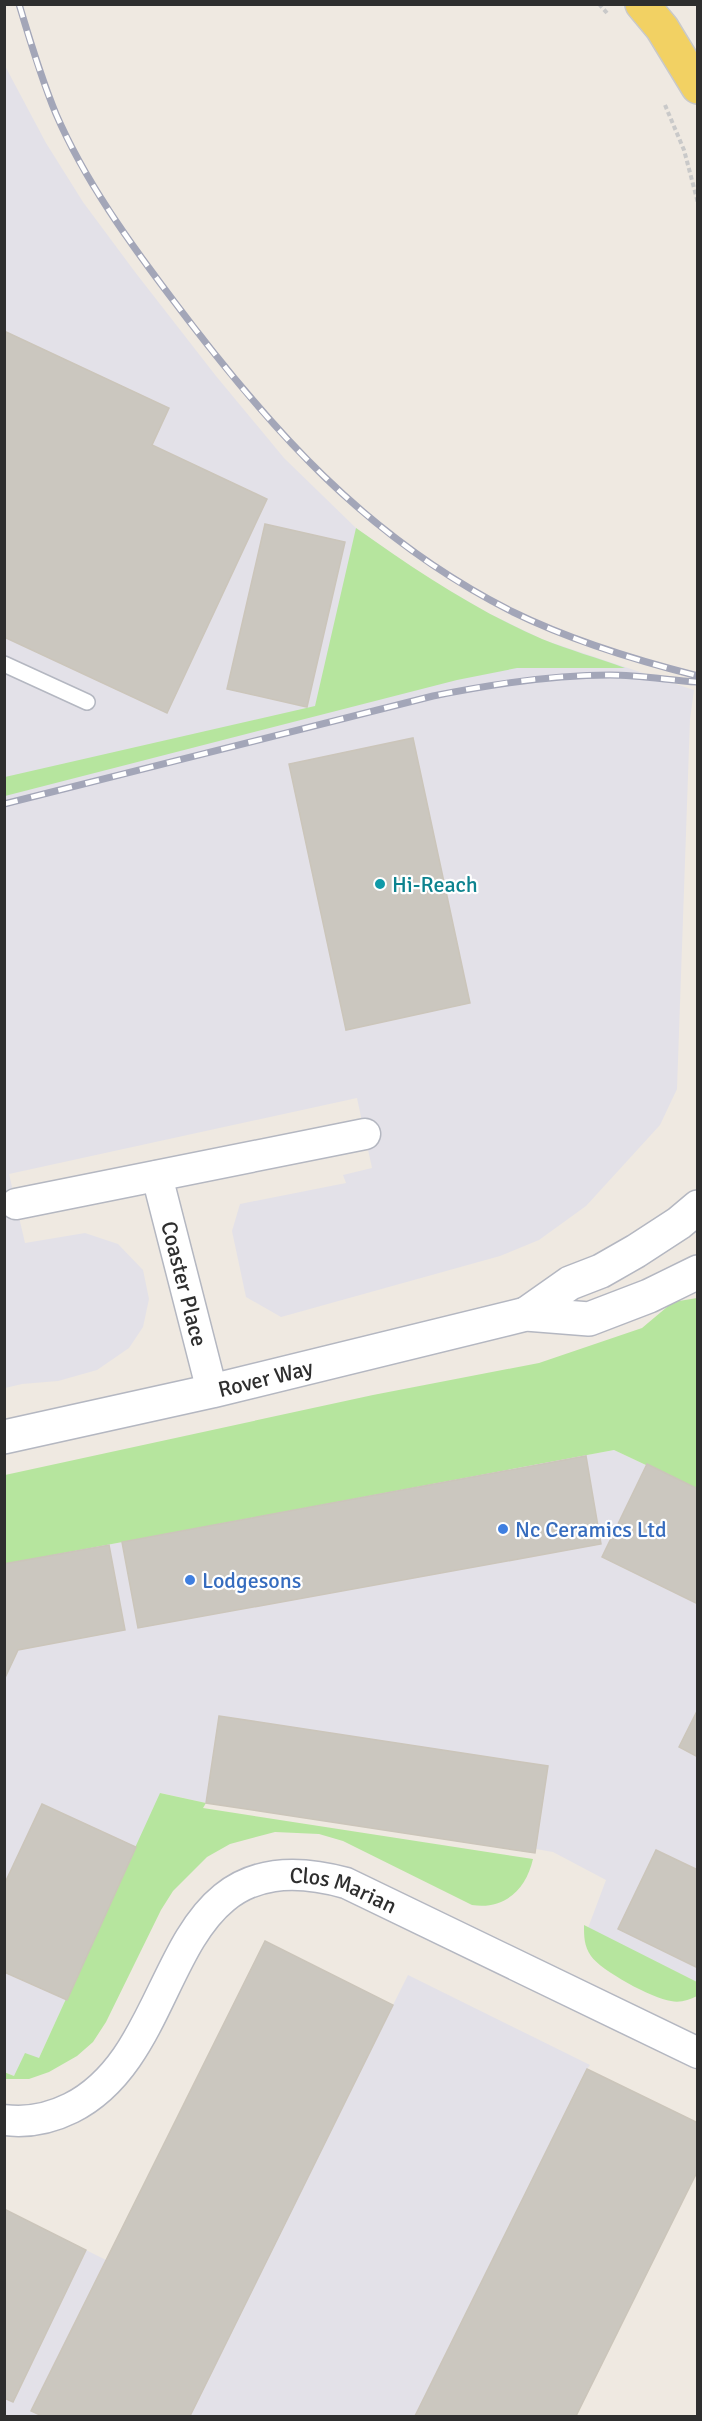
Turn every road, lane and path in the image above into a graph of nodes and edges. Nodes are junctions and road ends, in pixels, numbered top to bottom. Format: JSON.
{"nodes":[{"id":1,"x":642,"y":4,"type":"edge"},
{"id":2,"x":698,"y":87,"type":"edge"},
{"id":3,"x":666,"y":108,"type":"dead end"},
{"id":4,"x":698,"y":203,"type":"edge"},
{"id":5,"x":4,"y":664,"type":"edge"},
{"id":6,"x":87,"y":702,"type":"dead end"},
{"id":7,"x":365,"y":1134,"type":"dead end"},
{"id":8,"x":157,"y":1176,"type":"junction"},
{"id":9,"x":16,"y":1204,"type":"dead end"},
{"id":10,"x":698,"y":1207,"type":"edge"},
{"id":11,"x":698,"y":1272,"type":"edge"},
{"id":12,"x":526,"y":1314,"type":"junction"},
{"id":13,"x":212,"y":1390,"type":"junction"},
{"id":14,"x":4,"y":1437,"type":"edge"},
{"id":15,"x":698,"y":2053,"type":"edge"},
{"id":16,"x":4,"y":2120,"type":"edge"}],
"edges":[{"from":1,"to":2,"type":"main road"},
{"from":3,"to":4,"type":"path"},
{"from":5,"to":6,"type":"lane"},
{"from":7,"to":8,"type":"street"},
{"from":8,"to":9,"type":"street"},
{"from":8,"to":13,"type":"street","name":"Coaster Place"},
{"from":10,"to":12,"type":"street","name":"Rover Way"},
{"from":11,"to":12,"type":"street","name":"Rover Way"},
{"from":12,"to":13,"type":"street","name":"Rover Way"},
{"from":13,"to":14,"type":"street","name":"Rover Way"},
{"from":15,"to":16,"type":"street","name":"Clos Marian"}]}
